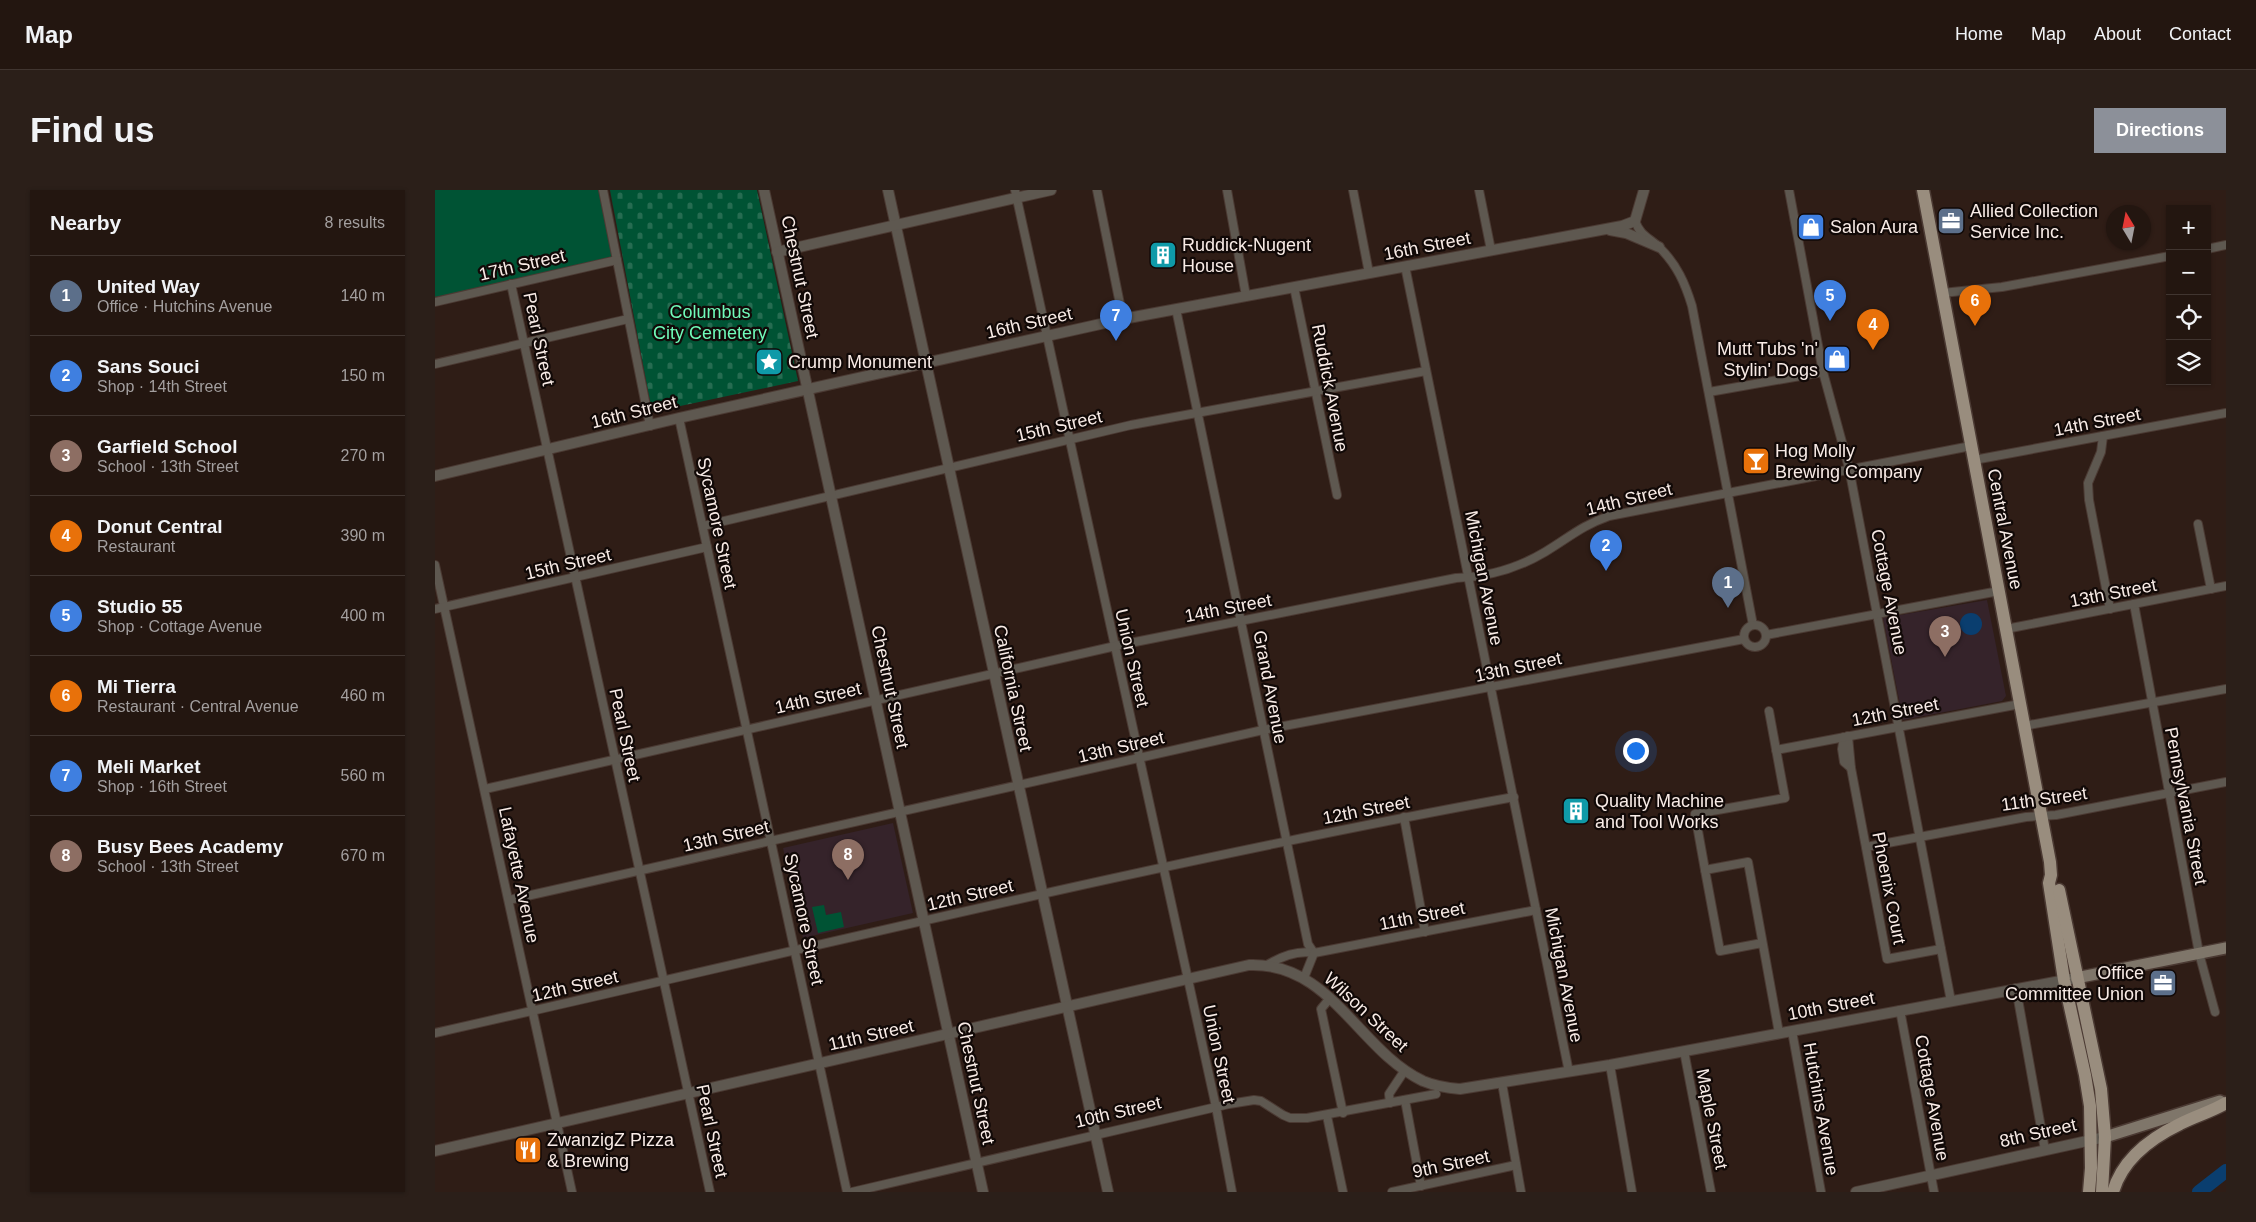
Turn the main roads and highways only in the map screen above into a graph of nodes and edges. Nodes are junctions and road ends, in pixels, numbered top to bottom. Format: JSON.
{"nodes":[{"id":1,"x":1923,"y":190,"type":"edge"},
{"id":2,"x":2226,"y":948,"type":"edge"},
{"id":3,"x":2070,"y":979,"type":"junction"},
{"id":4,"x":2226,"y":1101,"type":"edge"},
{"id":5,"x":2105,"y":1136,"type":"junction"},
{"id":6,"x":2089,"y":1192,"type":"edge"},
{"id":7,"x":2101,"y":1192,"type":"edge"},
{"id":8,"x":2113,"y":1192,"type":"edge"}],
"edges":[{"from":1,"to":3,"type":"main road","name":"Central Avenue"},
{"from":2,"to":3,"type":"main road","name":"10th Street"},
{"from":3,"to":5,"type":"main road","name":"Central Avenue"},
{"from":3,"to":6,"type":"main road","name":"Central Avenue"},
{"from":4,"to":5,"type":"main road","name":"8th Street"},
{"from":4,"to":8,"type":"main road"},
{"from":5,"to":7,"type":"main road","name":"Central Avenue"}]}
